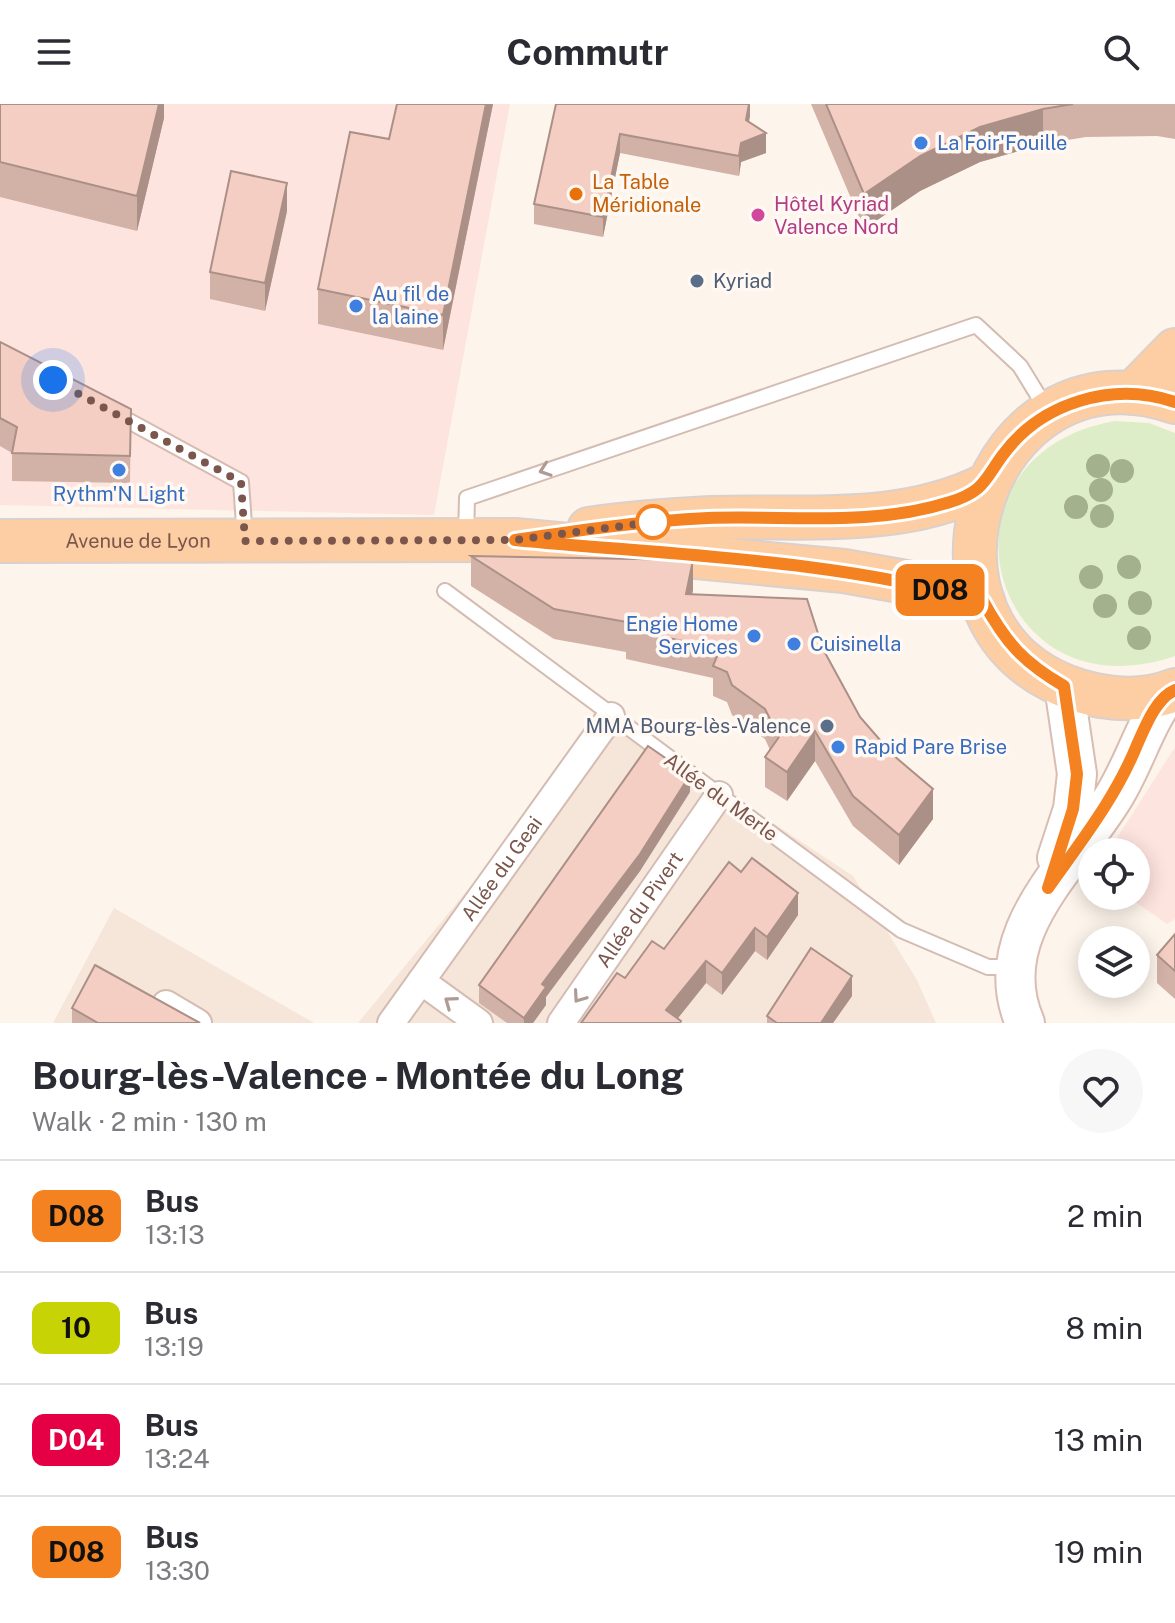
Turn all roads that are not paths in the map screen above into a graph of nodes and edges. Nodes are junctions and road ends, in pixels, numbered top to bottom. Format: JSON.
{"nodes":[{"id":1,"x":1175,"y":350,"type":"edge"},
{"id":2,"x":1133,"y":393,"type":"junction"},
{"id":3,"x":1175,"y":402,"type":"edge"},
{"id":4,"x":106,"y":409,"type":"edge"},
{"id":5,"x":1049,"y":414,"type":"junction"},
{"id":6,"x":986,"y":485,"type":"junction"},
{"id":7,"x":465,"y":540,"type":"junction"},
{"id":8,"x":515,"y":540,"type":"junction"},
{"id":9,"x":0,"y":541,"type":"edge"},
{"id":10,"x":245,"y":541,"type":"junction"},
{"id":11,"x":445,"y":591,"type":"dead end"},
{"id":12,"x":983,"y":601,"type":"junction"},
{"id":13,"x":1064,"y":686,"type":"junction"},
{"id":14,"x":1171,"y":692,"type":"edge"},
{"id":15,"x":611,"y":716,"type":"junction"},
{"id":16,"x":719,"y":795,"type":"junction"},
{"id":17,"x":1048,"y":888,"type":"junction"},
{"id":18,"x":1014,"y":967,"type":"junction"},
{"id":19,"x":421,"y":981,"type":"junction"},
{"id":20,"x":166,"y":1004,"type":"edge"},
{"id":21,"x":198,"y":1023,"type":"edge"},
{"id":22,"x":391,"y":1023,"type":"edge"},
{"id":23,"x":479,"y":1023,"type":"edge"},
{"id":24,"x":561,"y":1023,"type":"edge"},
{"id":25,"x":1025,"y":1023,"type":"edge"}],
"edges":[{"from":1,"to":2,"type":"main road"},
{"from":2,"to":3,"type":"main road"},
{"from":2,"to":5,"type":"main road"},
{"from":4,"to":10,"type":"lane"},
{"from":5,"to":6,"type":"main road"},
{"from":5,"to":7,"type":"lane","one_way":true},
{"from":6,"to":8,"type":"main road","name":"Avenue de Lyon"},
{"from":6,"to":12,"type":"main road"},
{"from":7,"to":8,"type":"main road","name":"Avenue de Lyon"},
{"from":7,"to":10,"type":"main road","name":"Avenue de Lyon"},
{"from":8,"to":12,"type":"main road","name":"Avenue de Lyon"},
{"from":9,"to":10,"type":"main road","name":"Avenue de Lyon"},
{"from":11,"to":15,"type":"lane","name":"Allée du Merle"},
{"from":12,"to":13,"type":"main road"},
{"from":13,"to":14,"type":"main road"},
{"from":13,"to":17,"type":"main road"},
{"from":14,"to":17,"type":"main road"},
{"from":15,"to":16,"type":"lane","name":"Allée du Merle"},
{"from":15,"to":19,"type":"street","name":"Allée du Geai"},
{"from":16,"to":18,"type":"lane","name":"Allée du Merle"},
{"from":16,"to":24,"type":"street","name":"Allée du Pivert","one_way":true},
{"from":17,"to":18,"type":"main road"},
{"from":18,"to":25,"type":"main road"},
{"from":19,"to":22,"type":"street","name":"Allée du Geai"},
{"from":23,"to":19,"type":"street","one_way":true},
{"from":20,"to":21,"type":"street"}]}
